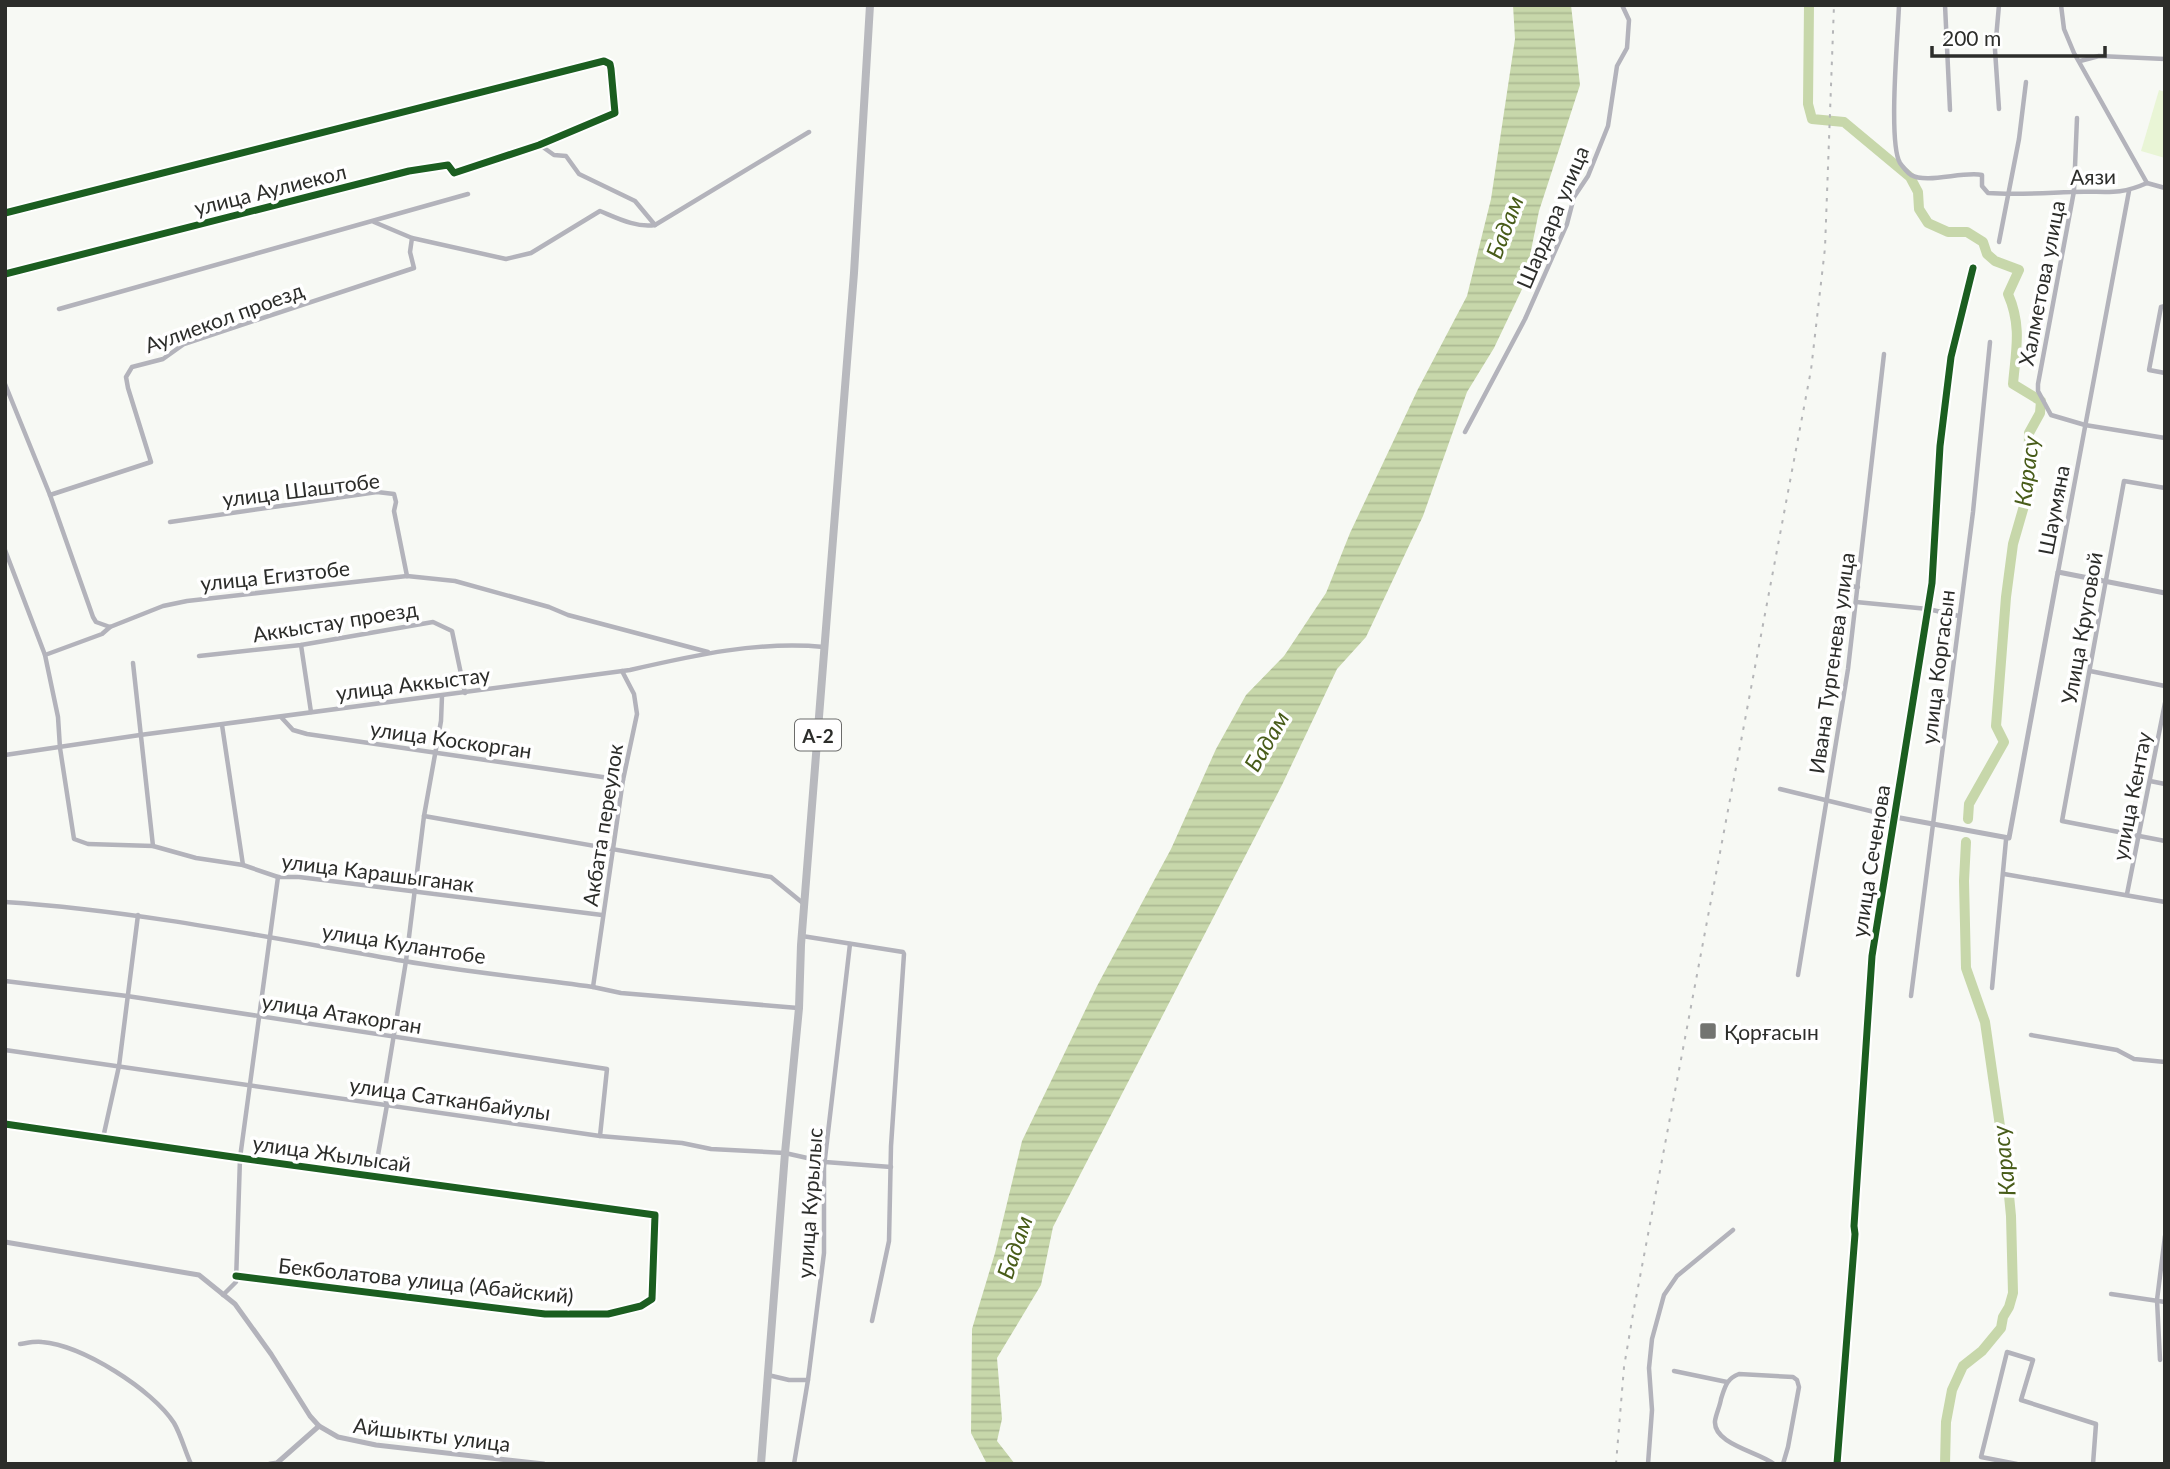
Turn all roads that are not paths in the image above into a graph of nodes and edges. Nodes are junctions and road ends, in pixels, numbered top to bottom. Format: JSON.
{"nodes":[{"id":1,"x":870,"y":5,"type":"edge"},
{"id":2,"x":1622,"y":5,"type":"edge"},
{"id":3,"x":1899,"y":5,"type":"edge"},
{"id":4,"x":1945,"y":5,"type":"edge"},
{"id":5,"x":1999,"y":5,"type":"edge"},
{"id":6,"x":2061,"y":5,"type":"edge"},
{"id":7,"x":2165,"y":59,"type":"edge"},
{"id":8,"x":2080,"y":61,"type":"junction"},
{"id":9,"x":2026,"y":82,"type":"dead end"},
{"id":10,"x":1999,"y":109,"type":"dead end"},
{"id":11,"x":1950,"y":110,"type":"dead end"},
{"id":12,"x":2077,"y":118,"type":"dead end"},
{"id":13,"x":809,"y":132,"type":"dead end"},
{"id":14,"x":540,"y":145,"type":"junction"},
{"id":15,"x":2147,"y":183,"type":"junction"},
{"id":16,"x":2165,"y":188,"type":"edge"},
{"id":17,"x":2074,"y":191,"type":"junction"},
{"id":18,"x":2129,"y":191,"type":"junction"},
{"id":19,"x":468,"y":194,"type":"dead end"},
{"id":20,"x":2009,"y":194,"type":"junction"},
{"id":21,"x":5,"y":212,"type":"edge"},
{"id":22,"x":371,"y":221,"type":"junction"},
{"id":23,"x":654,"y":225,"type":"junction"},
{"id":24,"x":412,"y":238,"type":"junction"},
{"id":25,"x":1999,"y":242,"type":"dead end"},
{"id":26,"x":1973,"y":268,"type":"dead end"},
{"id":27,"x":5,"y":274,"type":"edge"},
{"id":28,"x":2165,"y":306,"type":"edge"},
{"id":29,"x":59,"y":309,"type":"dead end"},
{"id":30,"x":1990,"y":342,"type":"dead end"},
{"id":31,"x":1884,"y":354,"type":"dead end"},
{"id":32,"x":2165,"y":373,"type":"edge"},
{"id":33,"x":5,"y":384,"type":"edge"},
{"id":34,"x":2085,"y":425,"type":"junction"},
{"id":35,"x":1465,"y":432,"type":"dead end"},
{"id":36,"x":2165,"y":438,"type":"edge"},
{"id":37,"x":2165,"y":488,"type":"edge"},
{"id":38,"x":50,"y":495,"type":"junction"},
{"id":39,"x":170,"y":522,"type":"dead end"},
{"id":40,"x":5,"y":550,"type":"edge"},
{"id":41,"x":2058,"y":572,"type":"junction"},
{"id":42,"x":407,"y":576,"type":"junction"},
{"id":43,"x":2106,"y":583,"type":"junction"},
{"id":44,"x":1841,"y":585,"type":"dead end"},
{"id":45,"x":1858,"y":587,"type":"junction"},
{"id":46,"x":2165,"y":593,"type":"edge"},
{"id":47,"x":1856,"y":603,"type":"junction"},
{"id":48,"x":1928,"y":609,"type":"junction"},
{"id":49,"x":1959,"y":616,"type":"junction"},
{"id":50,"x":110,"y":627,"type":"junction"},
{"id":51,"x":301,"y":645,"type":"junction"},
{"id":52,"x":824,"y":647,"type":"junction"},
{"id":53,"x":708,"y":652,"type":"junction"},
{"id":54,"x":46,"y":654,"type":"junction"},
{"id":55,"x":199,"y":656,"type":"dead end"},
{"id":56,"x":132,"y":663,"type":"dead end"},
{"id":57,"x":622,"y":671,"type":"junction"},
{"id":58,"x":2090,"y":671,"type":"junction"},
{"id":59,"x":2165,"y":686,"type":"edge"},
{"id":60,"x":465,"y":693,"type":"junction"},
{"id":61,"x":442,"y":696,"type":"junction"},
{"id":62,"x":2165,"y":703,"type":"edge"},
{"id":63,"x":311,"y":712,"type":"junction"},
{"id":64,"x":281,"y":717,"type":"junction"},
{"id":65,"x":222,"y":725,"type":"junction"},
{"id":66,"x":140,"y":735,"type":"junction"},
{"id":67,"x":60,"y":748,"type":"junction"},
{"id":68,"x":436,"y":752,"type":"junction"},
{"id":69,"x":5,"y":755,"type":"edge"},
{"id":70,"x":623,"y":780,"type":"junction"},
{"id":71,"x":2150,"y":781,"type":"junction"},
{"id":72,"x":2165,"y":784,"type":"edge"},
{"id":73,"x":1780,"y":789,"type":"dead end"},
{"id":74,"x":1827,"y":801,"type":"junction"},
{"id":75,"x":424,"y":816,"type":"junction"},
{"id":76,"x":1895,"y":817,"type":"junction"},
{"id":77,"x":1932,"y":825,"type":"junction"},
{"id":78,"x":2008,"y":837,"type":"junction"},
{"id":79,"x":2139,"y":837,"type":"junction"},
{"id":80,"x":2165,"y":841,"type":"edge"},
{"id":81,"x":153,"y":846,"type":"junction"},
{"id":82,"x":613,"y":848,"type":"junction"},
{"id":83,"x":243,"y":865,"type":"junction"},
{"id":84,"x":2004,"y":874,"type":"junction"},
{"id":85,"x":278,"y":877,"type":"junction"},
{"id":86,"x":415,"y":892,"type":"junction"},
{"id":87,"x":2127,"y":894,"type":"junction"},
{"id":88,"x":2165,"y":901,"type":"edge"},
{"id":89,"x":5,"y":902,"type":"edge"},
{"id":90,"x":804,"y":904,"type":"junction"},
{"id":91,"x":138,"y":915,"type":"junction"},
{"id":92,"x":603,"y":915,"type":"junction"},
{"id":93,"x":269,"y":936,"type":"junction"},
{"id":94,"x":802,"y":936,"type":"junction"},
{"id":95,"x":850,"y":944,"type":"junction"},
{"id":96,"x":406,"y":961,"type":"junction"},
{"id":97,"x":1798,"y":975,"type":"dead end"},
{"id":98,"x":5,"y":981,"type":"edge"},
{"id":99,"x":593,"y":987,"type":"junction"},
{"id":100,"x":1992,"y":988,"type":"dead end"},
{"id":101,"x":127,"y":996,"type":"junction"},
{"id":102,"x":1911,"y":996,"type":"dead end"},
{"id":103,"x":799,"y":1008,"type":"junction"},
{"id":104,"x":259,"y":1016,"type":"junction"},
{"id":105,"x":2031,"y":1035,"type":"dead end"},
{"id":106,"x":394,"y":1038,"type":"junction"},
{"id":107,"x":5,"y":1050,"type":"edge"},
{"id":108,"x":2165,"y":1062,"type":"edge"},
{"id":109,"x":119,"y":1066,"type":"junction"},
{"id":110,"x":249,"y":1085,"type":"junction"},
{"id":111,"x":387,"y":1105,"type":"junction"},
{"id":112,"x":5,"y":1124,"type":"edge"},
{"id":113,"x":600,"y":1136,"type":"junction"},
{"id":114,"x":103,"y":1138,"type":"junction"},
{"id":115,"x":785,"y":1153,"type":"junction"},
{"id":116,"x":240,"y":1158,"type":"junction"},
{"id":117,"x":825,"y":1162,"type":"junction"},
{"id":118,"x":891,"y":1167,"type":"junction"},
{"id":119,"x":374,"y":1177,"type":"junction"},
{"id":120,"x":655,"y":1214,"type":"joint"},
{"id":121,"x":1733,"y":1230,"type":"dead end"},
{"id":122,"x":2165,"y":1236,"type":"edge"},
{"id":123,"x":5,"y":1242,"type":"edge"},
{"id":124,"x":236,"y":1276,"type":"junction"},
{"id":125,"x":223,"y":1294,"type":"junction"},
{"id":126,"x":2111,"y":1294,"type":"dead end"},
{"id":127,"x":2157,"y":1300,"type":"junction"},
{"id":128,"x":2165,"y":1302,"type":"edge"},
{"id":129,"x":872,"y":1321,"type":"dead end"},
{"id":130,"x":20,"y":1344,"type":"dead end"},
{"id":131,"x":2160,"y":1360,"type":"dead end"},
{"id":132,"x":1674,"y":1371,"type":"dead end"},
{"id":133,"x":768,"y":1374,"type":"junction"},
{"id":134,"x":808,"y":1380,"type":"junction"},
{"id":135,"x":1727,"y":1382,"type":"junction"},
{"id":136,"x":319,"y":1426,"type":"junction"},
{"id":137,"x":759,"y":1463,"type":"edge"},
{"id":138,"x":191,"y":1464,"type":"edge"},
{"id":139,"x":270,"y":1464,"type":"edge"},
{"id":140,"x":544,"y":1464,"type":"edge"},
{"id":141,"x":794,"y":1464,"type":"edge"},
{"id":142,"x":1648,"y":1464,"type":"edge"},
{"id":143,"x":1774,"y":1464,"type":"edge"},
{"id":144,"x":1783,"y":1464,"type":"edge"},
{"id":145,"x":1837,"y":1464,"type":"edge"},
{"id":146,"x":2017,"y":1464,"type":"edge"},
{"id":147,"x":2093,"y":1464,"type":"edge"}],
"edges":[{"from":1,"to":52,"type":"highway","number":"A-2"},
{"from":2,"to":35,"type":"street","name":"Шардара улица"},
{"from":3,"to":20,"type":"street","name":"Аязи"},
{"from":4,"to":11,"type":"street"},
{"from":5,"to":10,"type":"street"},
{"from":6,"to":8,"type":"street"},
{"from":7,"to":8,"type":"street"},
{"from":8,"to":15,"type":"street"},
{"from":9,"to":20,"type":"street"},
{"from":12,"to":17,"type":"street","name":"Халметова улица"},
{"from":13,"to":23,"type":"street"},
{"from":14,"to":21,"type":"street"},
{"from":14,"to":23,"type":"street"},
{"from":14,"to":27,"type":"street","name":"улица Аулиекол"},
{"from":15,"to":16,"type":"street"},
{"from":15,"to":18,"type":"street","name":"Аязи"},
{"from":17,"to":18,"type":"street","name":"Аязи"},
{"from":17,"to":20,"type":"street","name":"Аязи"},
{"from":17,"to":34,"type":"street","name":"Халметова улица"},
{"from":18,"to":34,"type":"street","name":"Шаумяна"},
{"from":19,"to":22,"type":"street"},
{"from":20,"to":25,"type":"street"},
{"from":22,"to":24,"type":"street"},
{"from":22,"to":29,"type":"street"},
{"from":23,"to":24,"type":"street"},
{"from":24,"to":38,"type":"street","name":"Аулиекол проезд"},
{"from":26,"to":48,"type":"street","name":"улица Сеченова"},
{"from":28,"to":32,"type":"street"},
{"from":30,"to":49,"type":"street","name":"улица Коргасын"},
{"from":31,"to":45,"type":"street","name":"Ивана Тургенева улица"},
{"from":33,"to":38,"type":"street"},
{"from":34,"to":36,"type":"street","name":"Халметова улица"},
{"from":34,"to":41,"type":"street","name":"Шаумяна"},
{"from":37,"to":43,"type":"street","name":"Улица Круговой"},
{"from":38,"to":50,"type":"street"},
{"from":39,"to":42,"type":"street","name":"улица Шаштобе"},
{"from":40,"to":54,"type":"street","name":"улица Карашыганак"},
{"from":41,"to":43,"type":"street"},
{"from":41,"to":78,"type":"street","name":"Шаумяна"},
{"from":42,"to":50,"type":"street","name":"улица Егизтобе"},
{"from":42,"to":53,"type":"street","name":"улица Егизтобе"},
{"from":43,"to":46,"type":"street"},
{"from":43,"to":58,"type":"street","name":"Улица Круговой"},
{"from":44,"to":45,"type":"street"},
{"from":45,"to":47,"type":"street","name":"Ивана Тургенева улица"},
{"from":47,"to":48,"type":"street"},
{"from":47,"to":74,"type":"street","name":"Ивана Тургенева улица"},
{"from":48,"to":49,"type":"street"},
{"from":48,"to":76,"type":"street","name":"улица Сеченова"},
{"from":49,"to":77,"type":"street","name":"улица Коргасын"},
{"from":50,"to":54,"type":"street","name":"улица Егизтобе"},
{"from":51,"to":55,"type":"street","name":"Аккыстау проезд"},
{"from":51,"to":60,"type":"street","name":"Аккыстау проезд"},
{"from":51,"to":63,"type":"street"},
{"from":52,"to":53,"type":"street","name":"улица Аккыстау"},
{"from":52,"to":90,"type":"highway","number":"A-2"},
{"from":53,"to":57,"type":"street","name":"улица Аккыстау"},
{"from":54,"to":67,"type":"street","name":"улица Карашыганак"},
{"from":56,"to":66,"type":"street"},
{"from":57,"to":60,"type":"street","name":"улица Аккыстау"},
{"from":57,"to":70,"type":"street","name":"Акбата переулок"},
{"from":58,"to":59,"type":"street"},
{"from":58,"to":79,"type":"street","name":"Улица Круговой"},
{"from":60,"to":61,"type":"street","name":"улица Аккыстау"},
{"from":61,"to":63,"type":"street","name":"улица Аккыстау"},
{"from":61,"to":68,"type":"street"},
{"from":62,"to":71,"type":"street","name":"улица Кентау"},
{"from":63,"to":64,"type":"street","name":"улица Аккыстау"},
{"from":64,"to":65,"type":"street","name":"улица Аккыстау"},
{"from":64,"to":68,"type":"street","name":"улица Коскорган"},
{"from":65,"to":66,"type":"street","name":"улица Аккыстау"},
{"from":65,"to":83,"type":"street"},
{"from":66,"to":67,"type":"street","name":"улица Аккыстау"},
{"from":66,"to":81,"type":"street"},
{"from":67,"to":69,"type":"street","name":"улица Аккыстау"},
{"from":67,"to":81,"type":"street","name":"улица Карашыганак"},
{"from":68,"to":70,"type":"street","name":"улица Коскорган"},
{"from":68,"to":75,"type":"street"},
{"from":70,"to":82,"type":"street","name":"Акбата переулок"},
{"from":71,"to":72,"type":"street"},
{"from":71,"to":79,"type":"street","name":"улица Кентау"},
{"from":73,"to":74,"type":"street"},
{"from":74,"to":76,"type":"street"},
{"from":74,"to":97,"type":"street","name":"Ивана Тургенева улица"},
{"from":75,"to":82,"type":"street"},
{"from":75,"to":86,"type":"street"},
{"from":76,"to":77,"type":"street","name":"улица Сеченова"},
{"from":76,"to":145,"type":"street","name":"улица Сеченова"},
{"from":77,"to":78,"type":"street","name":"улица Сеченова"},
{"from":77,"to":102,"type":"street","name":"улица Коргасын"},
{"from":78,"to":84,"type":"street","name":"Шаумяна"},
{"from":79,"to":80,"type":"street"},
{"from":79,"to":87,"type":"street","name":"улица Кентау"},
{"from":81,"to":83,"type":"street","name":"улица Карашыганак"},
{"from":82,"to":90,"type":"street"},
{"from":82,"to":92,"type":"street","name":"Акбата переулок"},
{"from":83,"to":85,"type":"street","name":"улица Карашыганак"},
{"from":84,"to":87,"type":"street"},
{"from":84,"to":100,"type":"street","name":"Шаумяна"},
{"from":85,"to":86,"type":"street","name":"улица Карашыганак"},
{"from":85,"to":93,"type":"street"},
{"from":86,"to":92,"type":"street","name":"улица Карашыганак"},
{"from":86,"to":96,"type":"street"},
{"from":87,"to":88,"type":"street"},
{"from":89,"to":91,"type":"street","name":"улица Кулантобе"},
{"from":90,"to":94,"type":"highway","number":"A-2"},
{"from":91,"to":93,"type":"street","name":"улица Кулантобе"},
{"from":91,"to":101,"type":"street"},
{"from":92,"to":99,"type":"street","name":"Акбата переулок"},
{"from":93,"to":96,"type":"street","name":"улица Кулантобе"},
{"from":93,"to":104,"type":"street"},
{"from":94,"to":95,"type":"street"},
{"from":94,"to":103,"type":"highway","number":"A-2"},
{"from":95,"to":117,"type":"street","name":"улица Курылыс"},
{"from":95,"to":118,"type":"street"},
{"from":96,"to":99,"type":"street","name":"улица Кулантобе"},
{"from":96,"to":106,"type":"street"},
{"from":98,"to":101,"type":"street","name":"улица Атакорган"},
{"from":99,"to":103,"type":"street","name":"улица Кулантобе"},
{"from":101,"to":104,"type":"street","name":"улица Атакорган"},
{"from":101,"to":109,"type":"street"},
{"from":103,"to":115,"type":"highway","number":"A-2"},
{"from":104,"to":106,"type":"street","name":"улица Атакорган"},
{"from":104,"to":110,"type":"street"},
{"from":105,"to":108,"type":"street"},
{"from":106,"to":111,"type":"street"},
{"from":106,"to":113,"type":"street","name":"улица Атакорган"},
{"from":107,"to":109,"type":"street","name":"улица Сатканбайулы"},
{"from":109,"to":110,"type":"street","name":"улица Сатканбайулы"},
{"from":109,"to":114,"type":"street"},
{"from":110,"to":111,"type":"street","name":"улица Сатканбайулы"},
{"from":110,"to":116,"type":"street"},
{"from":111,"to":113,"type":"street","name":"улица Сатканбайулы"},
{"from":111,"to":119,"type":"street"},
{"from":112,"to":114,"type":"street","name":"улица Жылысай"},
{"from":113,"to":115,"type":"street","name":"улица Сатканбайулы"},
{"from":114,"to":116,"type":"street","name":"улица Жылысай"},
{"from":115,"to":117,"type":"street","name":"улица Сатканбайулы"},
{"from":115,"to":133,"type":"highway","number":"A-2"},
{"from":116,"to":119,"type":"street","name":"улица Жылысай"},
{"from":116,"to":124,"type":"street"},
{"from":117,"to":118,"type":"street","name":"улица Сатканбайулы"},
{"from":117,"to":134,"type":"street","name":"улица Курылыс"},
{"from":118,"to":129,"type":"street"},
{"from":119,"to":120,"type":"street","name":"улица Жылысай"},
{"from":120,"to":124,"type":"street","name":"Бекболатова улица (Абайский)"},
{"from":121,"to":142,"type":"street"},
{"from":122,"to":127,"type":"street"},
{"from":123,"to":125,"type":"street"},
{"from":124,"to":125,"type":"street"},
{"from":125,"to":136,"type":"street"},
{"from":126,"to":127,"type":"street"},
{"from":127,"to":128,"type":"street"},
{"from":127,"to":131,"type":"street"},
{"from":130,"to":138,"type":"street"},
{"from":132,"to":135,"type":"street"},
{"from":133,"to":134,"type":"street"},
{"from":133,"to":137,"type":"highway","number":"A-2"},
{"from":134,"to":141,"type":"street","name":"улица Курылыс"},
{"from":135,"to":143,"type":"street"},
{"from":135,"to":144,"type":"street"},
{"from":136,"to":139,"type":"street"},
{"from":136,"to":140,"type":"street","name":"Айшыкты улица"},
{"from":146,"to":147,"type":"street"}]}
